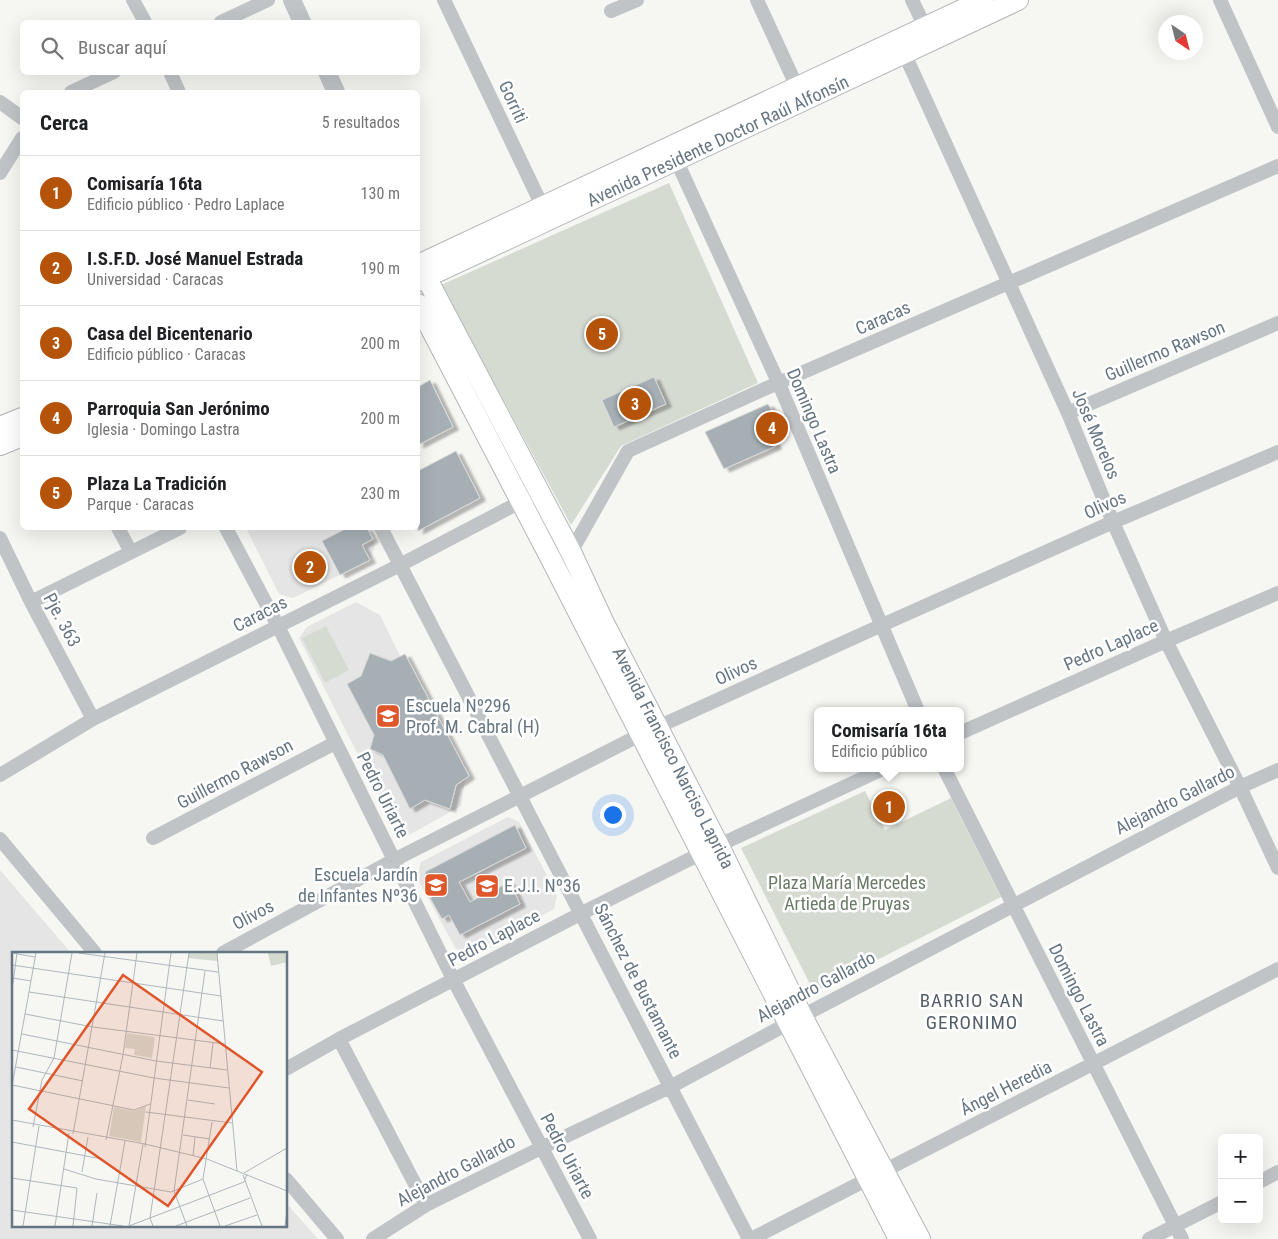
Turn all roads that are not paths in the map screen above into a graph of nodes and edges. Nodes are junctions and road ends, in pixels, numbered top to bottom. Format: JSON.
{"nodes":[{"id":1,"x":133,"y":0,"type":"edge"},
{"id":2,"x":268,"y":0,"type":"edge"},
{"id":3,"x":292,"y":0,"type":"edge"},
{"id":4,"x":444,"y":0,"type":"edge"},
{"id":5,"x":637,"y":0,"type":"edge"},
{"id":6,"x":757,"y":0,"type":"edge"},
{"id":7,"x":912,"y":0,"type":"edge"},
{"id":8,"x":983,"y":0,"type":"edge"},
{"id":9,"x":1018,"y":0,"type":"edge"},
{"id":10,"x":1220,"y":0,"type":"edge"},
{"id":11,"x":611,"y":11,"type":"dead end"},
{"id":12,"x":144,"y":20,"type":"edge"},
{"id":13,"x":225,"y":20,"type":"edge"},
{"id":14,"x":301,"y":20,"type":"edge"},
{"id":15,"x":925,"y":27,"type":"junction"},
{"id":16,"x":901,"y":46,"type":"junction"},
{"id":17,"x":108,"y":75,"type":"edge"},
{"id":18,"x":171,"y":75,"type":"edge"},
{"id":19,"x":328,"y":75,"type":"edge"},
{"id":20,"x":797,"y":87,"type":"junction"},
{"id":21,"x":75,"y":90,"type":"edge"},
{"id":22,"x":178,"y":90,"type":"edge"},
{"id":23,"x":335,"y":90,"type":"edge"},
{"id":24,"x":0,"y":102,"type":"edge"},
{"id":25,"x":20,"y":117,"type":"edge"},
{"id":26,"x":1278,"y":127,"type":"edge"},
{"id":27,"x":20,"y":141,"type":"edge"},
{"id":28,"x":674,"y":154,"type":"junction"},
{"id":29,"x":1278,"y":166,"type":"edge"},
{"id":30,"x":0,"y":173,"type":"edge"},
{"id":31,"x":545,"y":213,"type":"junction"},
{"id":32,"x":420,"y":269,"type":"edge"},
{"id":33,"x":1008,"y":284,"type":"junction"},
{"id":34,"x":420,"y":308,"type":"edge"},
{"id":35,"x":1278,"y":323,"type":"edge"},
{"id":36,"x":779,"y":384,"type":"junction"},
{"id":37,"x":1068,"y":413,"type":"junction"},
{"id":38,"x":20,"y":419,"type":"edge"},
{"id":39,"x":0,"y":426,"type":"edge"},
{"id":40,"x":20,"y":437,"type":"edge"},
{"id":41,"x":0,"y":445,"type":"edge"},
{"id":42,"x":1278,"y":452,"type":"edge"},
{"id":43,"x":540,"y":492,"type":"junction"},
{"id":44,"x":520,"y":502,"type":"junction"},
{"id":45,"x":1113,"y":522,"type":"junction"},
{"id":46,"x":119,"y":530,"type":"edge"},
{"id":47,"x":176,"y":530,"type":"edge"},
{"id":48,"x":227,"y":530,"type":"edge"},
{"id":49,"x":382,"y":530,"type":"edge"},
{"id":50,"x":0,"y":538,"type":"edge"},
{"id":51,"x":131,"y":552,"type":"junction"},
{"id":52,"x":571,"y":552,"type":"junction"},
{"id":53,"x":552,"y":561,"type":"junction"},
{"id":54,"x":400,"y":565,"type":"junction"},
{"id":55,"x":1278,"y":594,"type":"edge"},
{"id":56,"x":32,"y":602,"type":"junction"},
{"id":57,"x":882,"y":625,"type":"junction"},
{"id":58,"x":278,"y":626,"type":"junction"},
{"id":59,"x":1166,"y":641,"type":"junction"},
{"id":60,"x":916,"y":707,"type":"edge"},
{"id":61,"x":93,"y":719,"type":"junction"},
{"id":62,"x":649,"y":731,"type":"junction"},
{"id":63,"x":964,"y":732,"type":"edge"},
{"id":64,"x":336,"y":743,"type":"junction"},
{"id":65,"x":1278,"y":770,"type":"edge"},
{"id":66,"x":876,"y":772,"type":"edge"},
{"id":67,"x":946,"y":772,"type":"edge"},
{"id":68,"x":0,"y":775,"type":"edge"},
{"id":69,"x":1240,"y":787,"type":"junction"},
{"id":70,"x":521,"y":795,"type":"junction"},
{"id":71,"x":153,"y":838,"type":"dead end"},
{"id":72,"x":0,"y":839,"type":"edge"},
{"id":73,"x":710,"y":850,"type":"junction"},
{"id":74,"x":394,"y":860,"type":"junction"},
{"id":75,"x":1278,"y":868,"type":"edge"},
{"id":76,"x":1013,"y":905,"type":"junction"},
{"id":77,"x":582,"y":912,"type":"junction"},
{"id":78,"x":94,"y":952,"type":"edge"},
{"id":79,"x":225,"y":952,"type":"edge"},
{"id":80,"x":1278,"y":969,"type":"edge"},
{"id":81,"x":454,"y":981,"type":"junction"},
{"id":82,"x":795,"y":1019,"type":"junction"},
{"id":83,"x":339,"y":1039,"type":"junction"},
{"id":84,"x":1093,"y":1064,"type":"junction"},
{"id":85,"x":288,"y":1068,"type":"edge"},
{"id":86,"x":670,"y":1087,"type":"junction"},
{"id":87,"x":542,"y":1148,"type":"junction"},
{"id":88,"x":1278,"y":1172,"type":"edge"},
{"id":89,"x":877,"y":1176,"type":"junction"},
{"id":90,"x":1263,"y":1180,"type":"edge"},
{"id":91,"x":288,"y":1181,"type":"edge"},
{"id":92,"x":1218,"y":1204,"type":"edge"},
{"id":93,"x":426,"y":1205,"type":"junction"},
{"id":94,"x":1175,"y":1226,"type":"junction"},
{"id":95,"x":337,"y":1239,"type":"edge"},
{"id":96,"x":373,"y":1239,"type":"edge"},
{"id":97,"x":590,"y":1239,"type":"edge"},
{"id":98,"x":750,"y":1239,"type":"edge"},
{"id":99,"x":899,"y":1239,"type":"edge"},
{"id":100,"x":920,"y":1239,"type":"edge"},
{"id":101,"x":1149,"y":1239,"type":"edge"},
{"id":102,"x":1182,"y":1239,"type":"edge"}],
"edges":[{"from":1,"to":12,"type":"street"},
{"from":2,"to":13,"type":"street"},
{"from":3,"to":14,"type":"street"},
{"from":4,"to":31,"type":"street","name":"Gorriti"},
{"from":5,"to":11,"type":"street"},
{"from":6,"to":20,"type":"street"},
{"from":7,"to":15,"type":"street"},
{"from":8,"to":15,"type":"main road","name":"Avenida Presidente Doctor Raúl Alfonsín"},
{"from":9,"to":16,"type":"main road","name":"Avenida Presidente Doctor Raúl Alfonsín"},
{"from":10,"to":26,"type":"street"},
{"from":15,"to":16,"type":"main road","name":"Avenida Presidente Doctor Raúl Alfonsín"},
{"from":16,"to":20,"type":"main road","name":"Avenida Presidente Doctor Raúl Alfonsín"},
{"from":16,"to":28,"type":"main road","name":"Avenida Presidente Doctor Raúl Alfonsín"},
{"from":16,"to":33,"type":"street","name":"José Morelos"},
{"from":17,"to":21,"type":"street"},
{"from":18,"to":22,"type":"street"},
{"from":19,"to":23,"type":"street"},
{"from":20,"to":28,"type":"main road","name":"Avenida Presidente Doctor Raúl Alfonsín"},
{"from":24,"to":25,"type":"street"},
{"from":27,"to":30,"type":"street"},
{"from":28,"to":31,"type":"main road","name":"Avenida Presidente Doctor Raúl Alfonsín"},
{"from":28,"to":36,"type":"street","name":"Domingo Lastra"},
{"from":29,"to":33,"type":"street","name":"Caracas"},
{"from":31,"to":32,"type":"main road","name":"Avenida Presidente Doctor Raúl Alfonsín"},
{"from":32,"to":43,"type":"main road","name":"Avenida Francisco Narciso Laprida"},
{"from":33,"to":36,"type":"street","name":"Caracas"},
{"from":33,"to":37,"type":"street","name":"José Morelos"},
{"from":34,"to":44,"type":"main road","name":"Avenida Francisco Narciso Laprida"},
{"from":35,"to":37,"type":"street","name":"Guillermo Rawson"},
{"from":36,"to":52,"type":"street","name":"Caracas"},
{"from":36,"to":57,"type":"street","name":"Domingo Lastra"},
{"from":37,"to":45,"type":"street","name":"José Morelos"},
{"from":38,"to":39,"type":"main road"},
{"from":40,"to":41,"type":"main road"},
{"from":42,"to":45,"type":"street","name":"Olivos"},
{"from":43,"to":44,"type":"street","name":"Caracas"},
{"from":43,"to":52,"type":"main road","name":"Avenida Francisco Narciso Laprida"},
{"from":44,"to":53,"type":"main road","name":"Avenida Francisco Narciso Laprida"},
{"from":44,"to":54,"type":"street","name":"Caracas"},
{"from":45,"to":57,"type":"street","name":"Olivos"},
{"from":45,"to":59,"type":"street","name":"José Morelos"},
{"from":46,"to":51,"type":"street"},
{"from":47,"to":51,"type":"street"},
{"from":48,"to":58,"type":"street","name":"Pedro Uriarte"},
{"from":49,"to":54,"type":"street","name":"Sánchez de Bustamante"},
{"from":50,"to":56,"type":"street","name":"Pje. 363"},
{"from":51,"to":56,"type":"street"},
{"from":52,"to":53,"type":"street"},
{"from":52,"to":62,"type":"main road","name":"Avenida Francisco Narciso Laprida"},
{"from":53,"to":62,"type":"main road","name":"Avenida Francisco Narciso Laprida"},
{"from":54,"to":58,"type":"street","name":"Caracas"},
{"from":54,"to":70,"type":"street","name":"Sánchez de Bustamante"},
{"from":55,"to":59,"type":"street","name":"Pedro Laplace"},
{"from":56,"to":61,"type":"street","name":"Pje. 363"},
{"from":57,"to":60,"type":"street","name":"Domingo Lastra"},
{"from":57,"to":62,"type":"street","name":"Olivos"},
{"from":58,"to":61,"type":"street","name":"Caracas"},
{"from":58,"to":64,"type":"street","name":"Pedro Uriarte"},
{"from":59,"to":63,"type":"street","name":"Pedro Laplace"},
{"from":59,"to":69,"type":"street","name":"José Morelos"},
{"from":61,"to":68,"type":"street","name":"Caracas"},
{"from":62,"to":70,"type":"street","name":"Olivos"},
{"from":62,"to":73,"type":"main road","name":"Avenida Francisco Narciso Laprida"},
{"from":64,"to":71,"type":"street","name":"Guillermo Rawson"},
{"from":64,"to":74,"type":"street","name":"Pedro Uriarte"},
{"from":65,"to":69,"type":"street","name":"Alejandro Gallardo"},
{"from":66,"to":73,"type":"street","name":"Pedro Laplace"},
{"from":67,"to":76,"type":"street","name":"Domingo Lastra"},
{"from":69,"to":75,"type":"street","name":"José Morelos"},
{"from":69,"to":76,"type":"street","name":"Alejandro Gallardo"},
{"from":70,"to":74,"type":"street","name":"Olivos"},
{"from":70,"to":77,"type":"street","name":"Sánchez de Bustamante"},
{"from":72,"to":78,"type":"street"},
{"from":73,"to":77,"type":"street","name":"Pedro Laplace"},
{"from":73,"to":82,"type":"main road","name":"Avenida Francisco Narciso Laprida"},
{"from":74,"to":79,"type":"street","name":"Olivos"},
{"from":74,"to":81,"type":"street","name":"Pedro Uriarte"},
{"from":76,"to":82,"type":"street","name":"Alejandro Gallardo"},
{"from":76,"to":84,"type":"street","name":"Domingo Lastra"},
{"from":77,"to":81,"type":"street","name":"Pedro Laplace"},
{"from":77,"to":86,"type":"street","name":"Sánchez de Bustamante"},
{"from":80,"to":84,"type":"street","name":"Ángel Heredia"},
{"from":81,"to":83,"type":"street","name":"Pedro Laplace"},
{"from":81,"to":87,"type":"street","name":"Pedro Uriarte"},
{"from":82,"to":86,"type":"street","name":"Alejandro Gallardo"},
{"from":82,"to":89,"type":"main road","name":"Avenida Francisco Narciso Laprida"},
{"from":83,"to":85,"type":"street","name":"Pedro Laplace"},
{"from":83,"to":93,"type":"street"},
{"from":84,"to":89,"type":"street","name":"Ángel Heredia"},
{"from":84,"to":94,"type":"street","name":"Domingo Lastra"},
{"from":86,"to":87,"type":"street","name":"Alejandro Gallardo"},
{"from":86,"to":98,"type":"street","name":"Sánchez de Bustamante"},
{"from":87,"to":93,"type":"street","name":"Alejandro Gallardo"},
{"from":87,"to":97,"type":"street","name":"Pedro Uriarte"},
{"from":88,"to":90,"type":"street"},
{"from":89,"to":98,"type":"street","name":"Ángel Heredia"},
{"from":89,"to":99,"type":"main road","name":"Avenida Francisco Narciso Laprida"},
{"from":89,"to":100,"type":"main road","name":"Avenida Francisco Narciso Laprida"},
{"from":91,"to":95,"type":"street"},
{"from":92,"to":94,"type":"street"},
{"from":93,"to":96,"type":"street","name":"Alejandro Gallardo"},
{"from":94,"to":101,"type":"street"},
{"from":94,"to":102,"type":"street","name":"Domingo Lastra"}]}
